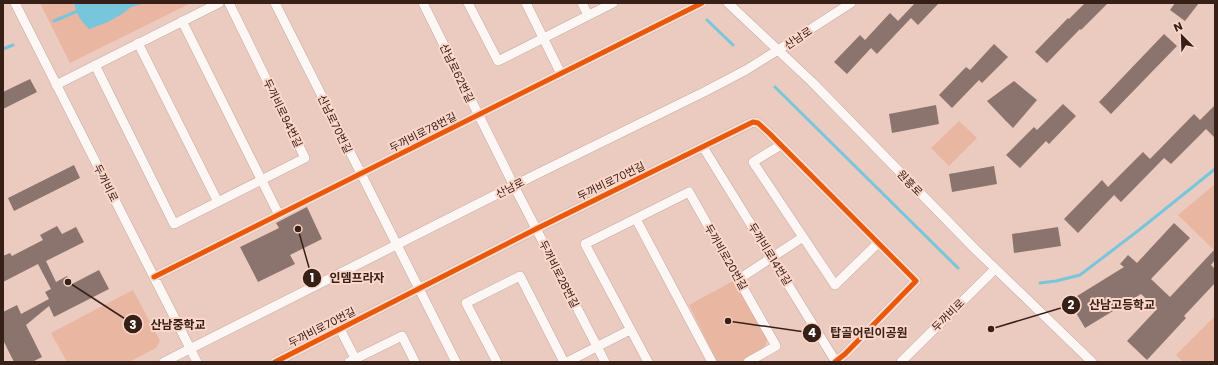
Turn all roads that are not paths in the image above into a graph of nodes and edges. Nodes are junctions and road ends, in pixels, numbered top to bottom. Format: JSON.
{"nodes":[{"id":1,"x":15,"y":3,"type":"edge"},
{"id":2,"x":219,"y":3,"type":"edge"},
{"id":3,"x":229,"y":3,"type":"edge"},
{"id":4,"x":275,"y":3,"type":"edge"},
{"id":5,"x":423,"y":3,"type":"edge"},
{"id":6,"x":468,"y":3,"type":"edge"},
{"id":7,"x":526,"y":3,"type":"edge"},
{"id":8,"x":582,"y":3,"type":"edge"},
{"id":9,"x":613,"y":3,"type":"edge"},
{"id":10,"x":702,"y":3,"type":"edge"},
{"id":11,"x":728,"y":3,"type":"edge"},
{"id":12,"x":851,"y":3,"type":"edge"},
{"id":13,"x":588,"y":15,"type":"junction"},
{"id":14,"x":182,"y":21,"type":"junction"},
{"id":15,"x":543,"y":38,"type":"junction"},
{"id":16,"x":138,"y":43,"type":"junction"},
{"id":17,"x":778,"y":50,"type":"junction"},
{"id":18,"x":95,"y":65,"type":"junction"},
{"id":19,"x":561,"y":74,"type":"junction"},
{"id":20,"x":56,"y":85,"type":"junction"},
{"id":21,"x":478,"y":115,"type":"junction"},
{"id":22,"x":781,"y":145,"type":"junction"},
{"id":23,"x":704,"y":147,"type":"junction"},
{"id":24,"x":360,"y":174,"type":"junction"},
{"id":25,"x":261,"y":180,"type":"junction"},
{"id":26,"x":514,"y":186,"type":"junction"},
{"id":27,"x":218,"y":202,"type":"junction"},
{"id":28,"x":278,"y":215,"type":"junction"},
{"id":29,"x":636,"y":219,"type":"junction"},
{"id":30,"x":536,"y":229,"type":"junction"},
{"id":31,"x":803,"y":237,"type":"junction"},
{"id":32,"x":878,"y":243,"type":"junction"},
{"id":33,"x":396,"y":245,"type":"junction"},
{"id":34,"x":772,"y":258,"type":"junction"},
{"id":35,"x":995,"y":269,"type":"junction"},
{"id":36,"x":154,"y":277,"type":"junction"},
{"id":37,"x":739,"y":279,"type":"junction"},
{"id":38,"x":418,"y":288,"type":"junction"},
{"id":39,"x":340,"y":329,"type":"junction"},
{"id":40,"x":630,"y":330,"type":"junction"},
{"id":41,"x":597,"y":347,"type":"junction"},
{"id":42,"x":190,"y":348,"type":"junction"},
{"id":43,"x":354,"y":361,"type":"edge"},
{"id":44,"x":164,"y":362,"type":"edge"},
{"id":45,"x":197,"y":362,"type":"edge"},
{"id":46,"x":275,"y":362,"type":"edge"},
{"id":47,"x":415,"y":362,"type":"edge"},
{"id":48,"x":456,"y":362,"type":"edge"},
{"id":49,"x":497,"y":362,"type":"edge"},
{"id":50,"x":566,"y":362,"type":"edge"},
{"id":51,"x":605,"y":362,"type":"edge"},
{"id":52,"x":648,"y":362,"type":"edge"},
{"id":53,"x":712,"y":362,"type":"edge"},
{"id":54,"x":748,"y":362,"type":"edge"},
{"id":55,"x":835,"y":362,"type":"edge"},
{"id":56,"x":901,"y":362,"type":"edge"},
{"id":57,"x":1092,"y":362,"type":"edge"}],
"edges":[{"from":1,"to":20,"type":"street","name":"두꺼비로"},
{"from":2,"to":14,"type":"street"},
{"from":3,"to":25,"type":"street","name":"두꺼비로94번길"},
{"from":4,"to":24,"type":"street","name":"산남로70번길"},
{"from":5,"to":21,"type":"street","name":"산남로62번길"},
{"from":6,"to":15,"type":"street"},
{"from":7,"to":15,"type":"street"},
{"from":8,"to":13,"type":"street"},
{"from":9,"to":13,"type":"street"},
{"from":10,"to":19,"type":"street","name":"두꺼비로78번길"},
{"from":11,"to":17,"type":"street","name":"원흥로"},
{"from":12,"to":17,"type":"street","name":"산남로"},
{"from":13,"to":15,"type":"street"},
{"from":14,"to":16,"type":"street"},
{"from":14,"to":25,"type":"street"},
{"from":15,"to":19,"type":"street"},
{"from":16,"to":18,"type":"street"},
{"from":16,"to":27,"type":"street"},
{"from":17,"to":26,"type":"street","name":"산남로"},
{"from":17,"to":35,"type":"street","name":"원흥로"},
{"from":18,"to":20,"type":"street"},
{"from":18,"to":27,"type":"street","name":"두꺼비로94번길"},
{"from":19,"to":21,"type":"street","name":"두꺼비로78번길"},
{"from":20,"to":36,"type":"street","name":"두꺼비로"},
{"from":21,"to":24,"type":"street","name":"두꺼비로78번길"},
{"from":21,"to":26,"type":"street","name":"산남로62번길"},
{"from":22,"to":23,"type":"street","name":"두꺼비로70번길"},
{"from":22,"to":31,"type":"street"},
{"from":22,"to":32,"type":"street","name":"두꺼비로70번길"},
{"from":23,"to":30,"type":"street","name":"두꺼비로70번길"},
{"from":23,"to":34,"type":"street","name":"두꺼비로14번길"},
{"from":24,"to":28,"type":"street","name":"두꺼비로78번길"},
{"from":24,"to":33,"type":"street","name":"산남로70번길"},
{"from":25,"to":27,"type":"street","name":"두꺼비로94번길"},
{"from":25,"to":28,"type":"street"},
{"from":26,"to":30,"type":"street","name":"두꺼비로28번길"},
{"from":26,"to":33,"type":"street","name":"산남로"},
{"from":28,"to":36,"type":"street","name":"두꺼비로78번길"},
{"from":29,"to":37,"type":"street","name":"두꺼비로20번길"},
{"from":29,"to":40,"type":"street","name":"두꺼비로20번길"},
{"from":29,"to":53,"type":"street"},
{"from":30,"to":38,"type":"street","name":"두꺼비로70번길"},
{"from":30,"to":41,"type":"street","name":"두꺼비로28번길"},
{"from":31,"to":32,"type":"street"},
{"from":31,"to":34,"type":"street"},
{"from":32,"to":55,"type":"street","name":"두꺼비로70번길"},
{"from":33,"to":38,"type":"street","name":"산남로70번길"},
{"from":33,"to":42,"type":"street","name":"산남로"},
{"from":34,"to":37,"type":"street"},
{"from":34,"to":55,"type":"street","name":"두꺼비로14번길"},
{"from":35,"to":56,"type":"street","name":"두꺼비로"},
{"from":35,"to":57,"type":"street","name":"원흥로"},
{"from":36,"to":42,"type":"street","name":"두꺼비로"},
{"from":37,"to":54,"type":"street","name":"두꺼비로20번길"},
{"from":38,"to":39,"type":"street","name":"두꺼비로70번길"},
{"from":38,"to":48,"type":"street","name":"산남로70번길"},
{"from":39,"to":43,"type":"street"},
{"from":39,"to":46,"type":"street","name":"두꺼비로70번길"},
{"from":40,"to":41,"type":"street"},
{"from":40,"to":52,"type":"street","name":"두꺼비로20번길"},
{"from":41,"to":50,"type":"street"},
{"from":41,"to":51,"type":"street","name":"두꺼비로28번길"},
{"from":42,"to":44,"type":"street","name":"산남로"},
{"from":42,"to":45,"type":"street","name":"두꺼비로"},
{"from":43,"to":47,"type":"street"},
{"from":49,"to":50,"type":"street"}]}
